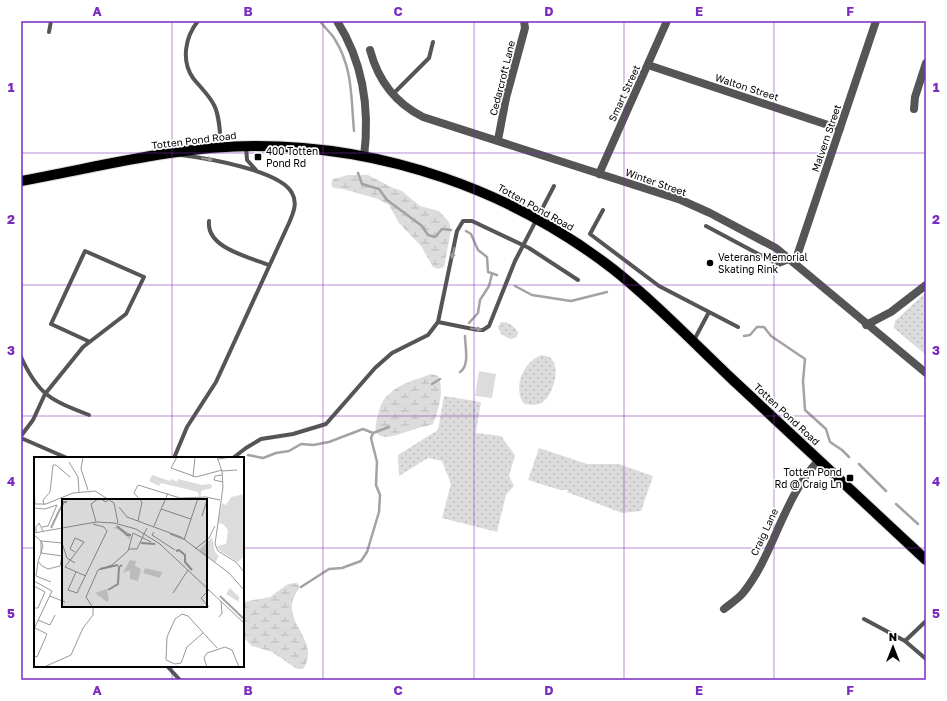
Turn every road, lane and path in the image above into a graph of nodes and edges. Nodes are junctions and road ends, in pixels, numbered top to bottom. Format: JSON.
{"nodes":[{"id":1,"x":51,"y":21,"type":"edge"},
{"id":2,"x":198,"y":21,"type":"edge"},
{"id":3,"x":337,"y":21,"type":"edge"},
{"id":4,"x":524,"y":21,"type":"edge"},
{"id":5,"x":667,"y":21,"type":"edge"},
{"id":6,"x":876,"y":21,"type":"edge"},
{"id":7,"x":49,"y":32,"type":"dead end"},
{"id":8,"x":433,"y":42,"type":"dead end"},
{"id":9,"x":370,"y":50,"type":"dead end"},
{"id":10,"x":926,"y":63,"type":"edge"},
{"id":11,"x":648,"y":65,"type":"junction"},
{"id":12,"x":392,"y":94,"type":"junction"},
{"id":13,"x":914,"y":109,"type":"dead end"},
{"id":14,"x":840,"y":129,"type":"junction"},
{"id":15,"x":498,"y":140,"type":"junction"},
{"id":16,"x":246,"y":146,"type":"junction"},
{"id":17,"x":221,"y":147,"type":"junction"},
{"id":18,"x":168,"y":154,"type":"junction"},
{"id":19,"x":364,"y":157,"type":"junction"},
{"id":20,"x":259,"y":173,"type":"junction"},
{"id":21,"x":599,"y":174,"type":"junction"},
{"id":22,"x":21,"y":182,"type":"edge"},
{"id":23,"x":554,"y":186,"type":"dead end"},
{"id":24,"x":603,"y":210,"type":"dead end"},
{"id":25,"x":537,"y":219,"type":"junction"},
{"id":26,"x":209,"y":221,"type":"dead end"},
{"id":27,"x":706,"y":226,"type":"dead end"},
{"id":28,"x":523,"y":245,"type":"junction"},
{"id":29,"x":793,"y":261,"type":"junction"},
{"id":30,"x":269,"y":265,"type":"junction"},
{"id":31,"x":578,"y":280,"type":"dead end"},
{"id":32,"x":926,"y":285,"type":"edge"},
{"id":33,"x":709,"y":312,"type":"junction"},
{"id":34,"x":438,"y":322,"type":"junction"},
{"id":35,"x":866,"y":325,"type":"junction"},
{"id":36,"x":738,"y":327,"type":"dead end"},
{"id":37,"x":88,"y":341,"type":"junction"},
{"id":38,"x":693,"y":342,"type":"junction"},
{"id":39,"x":21,"y":357,"type":"edge"},
{"id":40,"x":926,"y":373,"type":"edge"},
{"id":41,"x":44,"y":394,"type":"junction"},
{"id":42,"x":89,"y":415,"type":"dead end"},
{"id":43,"x":21,"y":437,"type":"edge"},
{"id":44,"x":64,"y":457,"type":"edge"},
{"id":45,"x":174,"y":457,"type":"edge"},
{"id":46,"x":234,"y":457,"type":"edge"},
{"id":47,"x":819,"y":460,"type":"junction"},
{"id":48,"x":926,"y":560,"type":"edge"},
{"id":49,"x":724,"y":609,"type":"dead end"},
{"id":50,"x":864,"y":619,"type":"dead end"},
{"id":51,"x":926,"y":621,"type":"edge"},
{"id":52,"x":905,"y":641,"type":"junction"},
{"id":53,"x":926,"y":659,"type":"edge"},
{"id":54,"x":168,"y":667,"type":"edge"},
{"id":55,"x":180,"y":680,"type":"edge"}],
"edges":[{"from":1,"to":7,"type":"lane"},
{"from":2,"to":17,"type":"lane"},
{"from":3,"to":19,"type":"street"},
{"from":4,"to":15,"type":"street","name":"Cedarcroft Lane"},
{"from":5,"to":11,"type":"street","name":"Smart Street"},
{"from":6,"to":14,"type":"street","name":"Malvern Street"},
{"from":8,"to":12,"type":"lane"},
{"from":9,"to":12,"type":"street","name":"Winter Street"},
{"from":10,"to":13,"type":"street"},
{"from":11,"to":14,"type":"street","name":"Walton Street"},
{"from":11,"to":21,"type":"street","name":"Smart Street"},
{"from":12,"to":15,"type":"street","name":"Winter Street"},
{"from":14,"to":29,"type":"street","name":"Malvern Street"},
{"from":15,"to":21,"type":"street","name":"Winter Street"},
{"from":16,"to":17,"type":"main road","name":"Totten Pond Road"},
{"from":16,"to":19,"type":"main road","name":"Totten Pond Road"},
{"from":16,"to":20,"type":"lane"},
{"from":17,"to":18,"type":"main road","name":"Totten Pond Road"},
{"from":18,"to":20,"type":"lane","one_way":true},
{"from":18,"to":22,"type":"main road","name":"Totten Pond Road"},
{"from":19,"to":25,"type":"main road","name":"Totten Pond Road"},
{"from":20,"to":30,"type":"lane"},
{"from":21,"to":29,"type":"street","name":"Winter Street"},
{"from":23,"to":25,"type":"lane"},
{"from":24,"to":33,"type":"lane"},
{"from":25,"to":28,"type":"lane"},
{"from":25,"to":38,"type":"main road","name":"Totten Pond Road"},
{"from":26,"to":30,"type":"lane"},
{"from":27,"to":29,"type":"lane"},
{"from":28,"to":31,"type":"lane"},
{"from":34,"to":28,"type":"lane","one_way":true},
{"from":28,"to":34,"type":"lane","one_way":true},
{"from":29,"to":35,"type":"street","name":"Winter Street"},
{"from":30,"to":45,"type":"lane"},
{"from":32,"to":35,"type":"street"},
{"from":33,"to":36,"type":"lane"},
{"from":33,"to":38,"type":"lane"},
{"from":34,"to":46,"type":"lane"},
{"from":35,"to":40,"type":"street","name":"Winter Street"},
{"from":37,"to":37,"type":"lane"},
{"from":37,"to":41,"type":"lane"},
{"from":38,"to":47,"type":"main road","name":"Totten Pond Road"},
{"from":39,"to":41,"type":"lane"},
{"from":41,"to":42,"type":"lane"},
{"from":41,"to":43,"type":"lane"},
{"from":43,"to":44,"type":"lane"},
{"from":47,"to":48,"type":"main road","name":"Totten Pond Road"},
{"from":47,"to":49,"type":"street","name":"Craig Lane"},
{"from":50,"to":52,"type":"lane"},
{"from":51,"to":52,"type":"lane"},
{"from":52,"to":53,"type":"lane"},
{"from":54,"to":55,"type":"lane"}]}
